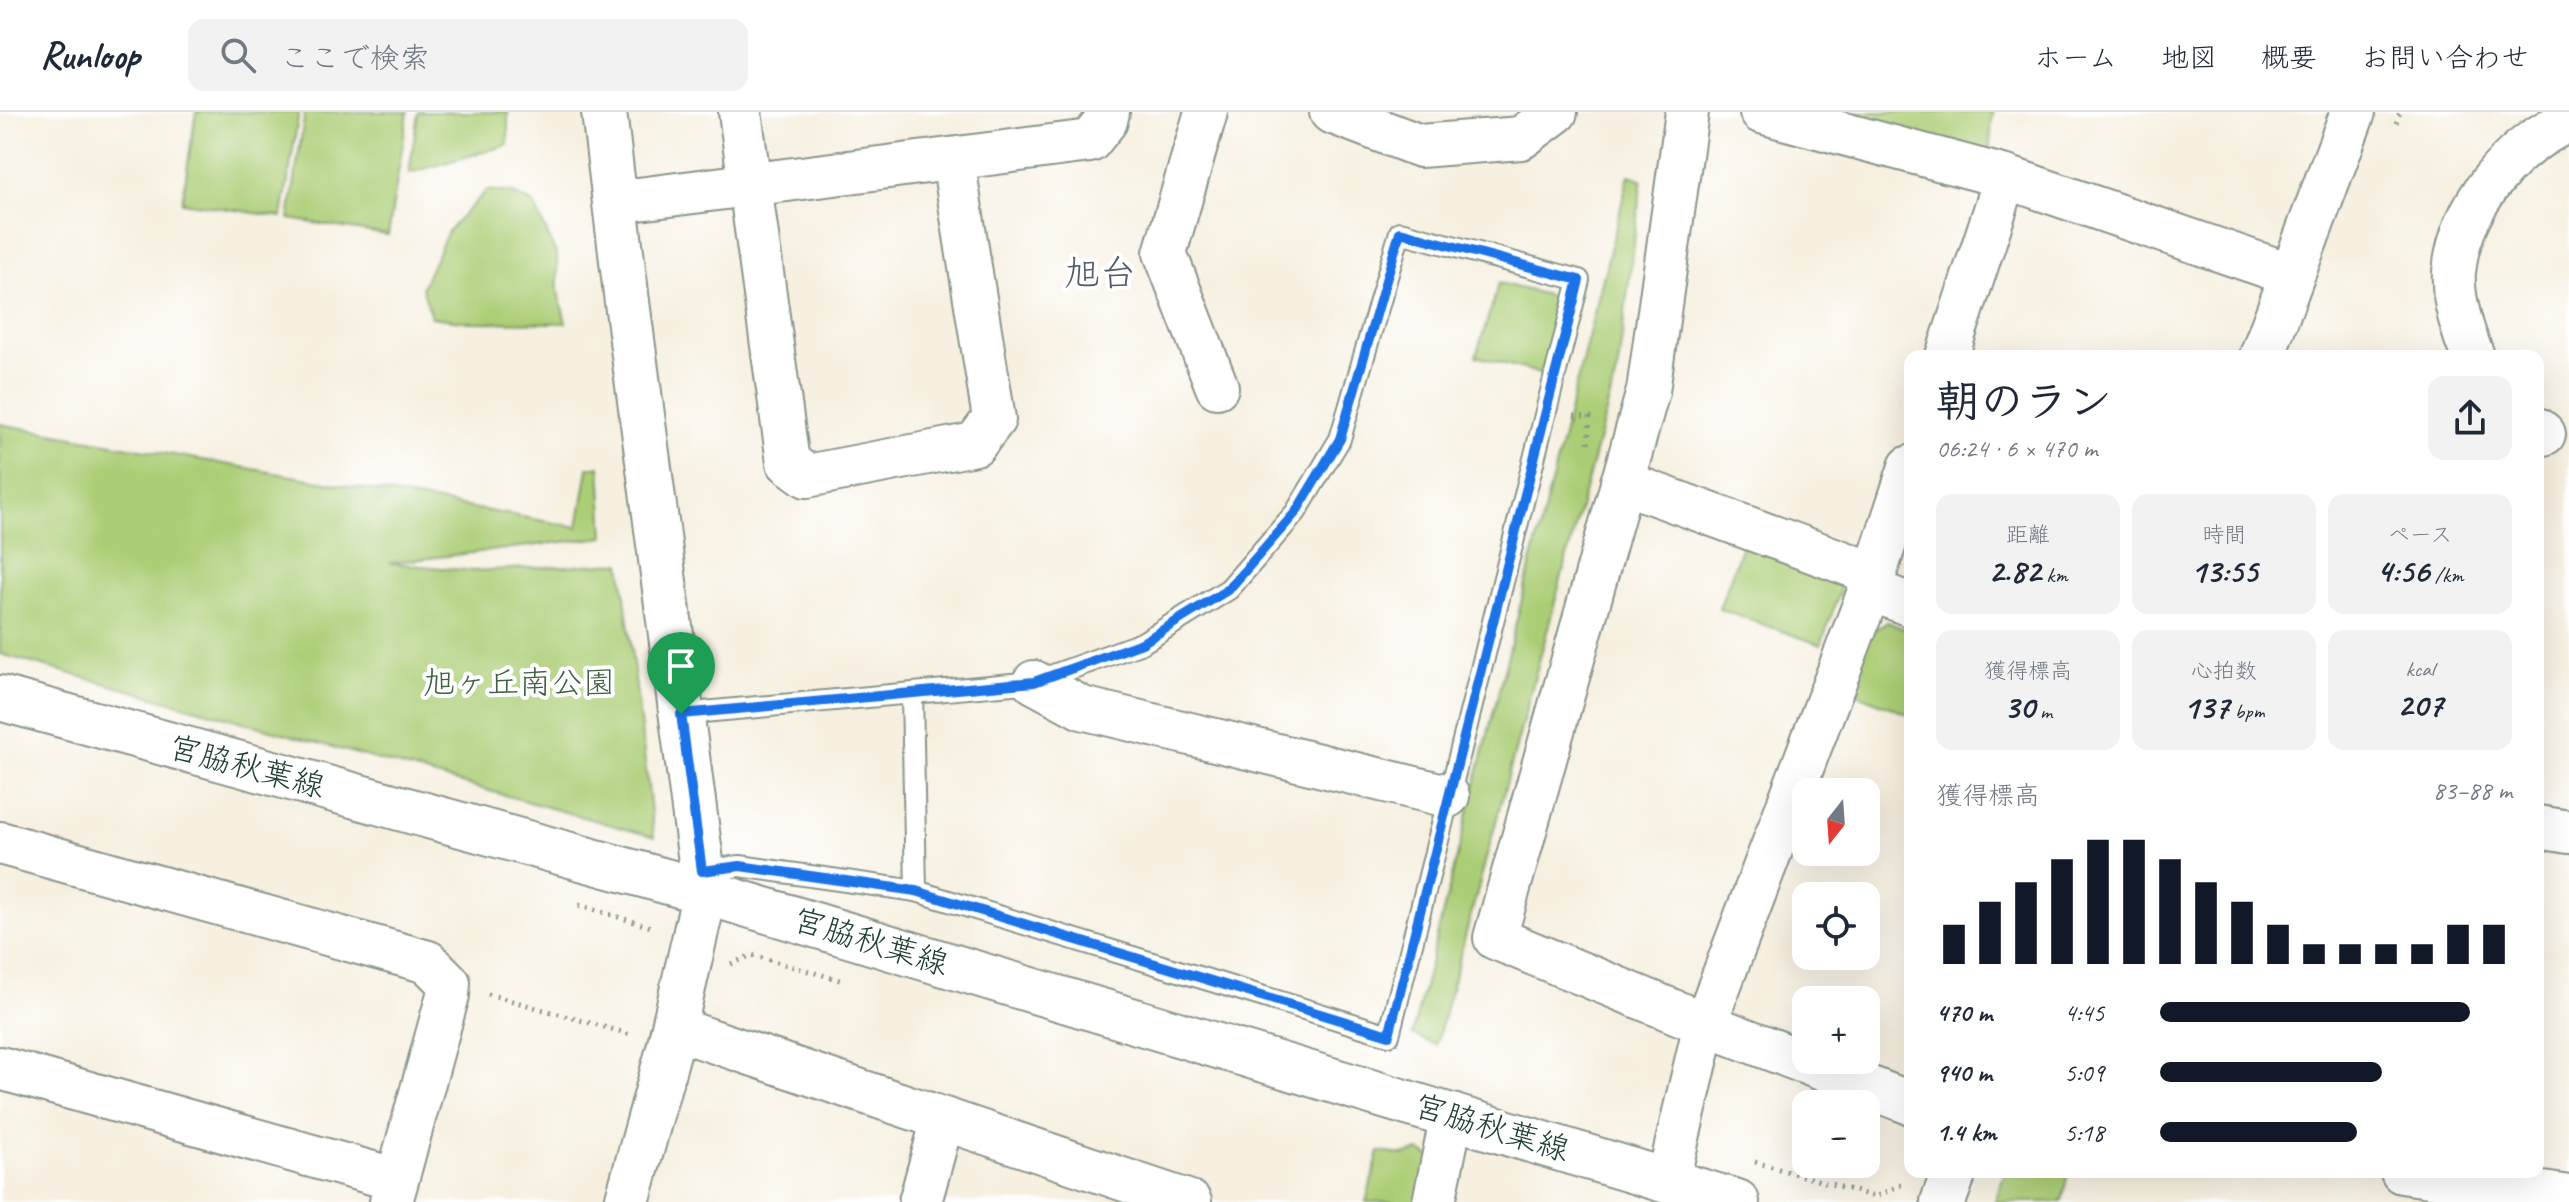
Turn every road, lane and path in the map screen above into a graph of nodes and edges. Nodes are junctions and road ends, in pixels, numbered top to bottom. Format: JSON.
{"nodes":[{"id":1,"x":604,"y":112,"type":"edge"},
{"id":2,"x":740,"y":112,"type":"edge"},
{"id":3,"x":1108,"y":112,"type":"edge"},
{"id":4,"x":1206,"y":112,"type":"edge"},
{"id":5,"x":1331,"y":112,"type":"edge"},
{"id":6,"x":1556,"y":112,"type":"edge"},
{"id":7,"x":1687,"y":112,"type":"edge"},
{"id":8,"x":1761,"y":112,"type":"edge"},
{"id":9,"x":2353,"y":112,"type":"edge"},
{"id":10,"x":2569,"y":121,"type":"edge"},
{"id":11,"x":953,"y":159,"type":"junction"},
{"id":12,"x":2006,"y":177,"type":"junction"},
{"id":13,"x":751,"y":184,"type":"junction"},
{"id":14,"x":615,"y":202,"type":"junction"},
{"id":15,"x":2292,"y":275,"type":"junction"},
{"id":16,"x":1949,"y":350,"type":"edge"},
{"id":17,"x":2264,"y":350,"type":"edge"},
{"id":18,"x":2470,"y":350,"type":"edge"},
{"id":19,"x":1217,"y":387,"type":"dead end"},
{"id":20,"x":1545,"y":414,"type":"junction"},
{"id":21,"x":1586,"y":457,"type":"dead end"},
{"id":22,"x":1622,"y":482,"type":"junction"},
{"id":23,"x":1904,"y":485,"type":"edge"},
{"id":24,"x":1872,"y":581,"type":"junction"},
{"id":25,"x":1904,"y":601,"type":"edge"},
{"id":26,"x":1034,"y":682,"type":"junction"},
{"id":27,"x":912,"y":693,"type":"junction"},
{"id":28,"x":0,"y":698,"type":"edge"},
{"id":29,"x":681,"y":714,"type":"junction"},
{"id":30,"x":1448,"y":796,"type":"junction"},
{"id":31,"x":2544,"y":828,"type":"edge"},
{"id":32,"x":2569,"y":832,"type":"edge"},
{"id":33,"x":0,"y":843,"type":"edge"},
{"id":34,"x":703,"y":881,"type":"junction"},
{"id":35,"x":916,"y":891,"type":"junction"},
{"id":36,"x":449,"y":983,"type":"junction"},
{"id":37,"x":1705,"y":1024,"type":"junction"},
{"id":38,"x":658,"y":1033,"type":"junction"},
{"id":39,"x":0,"y":1068,"type":"edge"},
{"id":40,"x":1904,"y":1101,"type":"edge"},
{"id":41,"x":1452,"y":1115,"type":"junction"},
{"id":42,"x":943,"y":1119,"type":"junction"},
{"id":43,"x":1952,"y":1178,"type":"edge"},
{"id":44,"x":2387,"y":1178,"type":"edge"},
{"id":45,"x":2442,"y":1178,"type":"edge"},
{"id":46,"x":1668,"y":1180,"type":"junction"},
{"id":47,"x":394,"y":1191,"type":"edge"},
{"id":48,"x":2569,"y":1197,"type":"edge"},
{"id":49,"x":627,"y":1202,"type":"edge"},
{"id":50,"x":920,"y":1202,"type":"edge"},
{"id":51,"x":1190,"y":1202,"type":"edge"},
{"id":52,"x":1434,"y":1202,"type":"edge"},
{"id":53,"x":1737,"y":1202,"type":"edge"},
{"id":54,"x":1943,"y":1202,"type":"edge"},
{"id":55,"x":2383,"y":1202,"type":"edge"}],
"edges":[{"from":1,"to":14,"type":"street"},
{"from":2,"to":13,"type":"street"},
{"from":3,"to":11,"type":"street"},
{"from":4,"to":19,"type":"street"},
{"from":5,"to":6,"type":"street"},
{"from":7,"to":22,"type":"street"},
{"from":8,"to":12,"type":"street"},
{"from":9,"to":15,"type":"street"},
{"from":10,"to":18,"type":"street"},
{"from":11,"to":13,"type":"street"},
{"from":11,"to":13,"type":"street"},
{"from":12,"to":15,"type":"street"},
{"from":12,"to":16,"type":"street"},
{"from":13,"to":14,"type":"street"},
{"from":14,"to":29,"type":"street"},
{"from":15,"to":17,"type":"street"},
{"from":20,"to":21,"type":"path"},
{"from":20,"to":26,"type":"lane"},
{"from":20,"to":30,"type":"lane"},
{"from":22,"to":24,"type":"street"},
{"from":22,"to":37,"type":"street"},
{"from":23,"to":24,"type":"street"},
{"from":24,"to":25,"type":"street"},
{"from":24,"to":37,"type":"street"},
{"from":26,"to":27,"type":"lane"},
{"from":26,"to":30,"type":"street"},
{"from":27,"to":29,"type":"lane"},
{"from":27,"to":35,"type":"lane"},
{"from":28,"to":34,"type":"street","name":"宮脇秋葉線"},
{"from":29,"to":34,"type":"street"},
{"from":30,"to":35,"type":"lane"},
{"from":31,"to":32,"type":"street"},
{"from":33,"to":36,"type":"street"},
{"from":34,"to":35,"type":"lane"},
{"from":34,"to":38,"type":"street"},
{"from":34,"to":41,"type":"street","name":"宮脇秋葉線"},
{"from":36,"to":38,"type":"path"},
{"from":36,"to":47,"type":"street"},
{"from":37,"to":40,"type":"street"},
{"from":37,"to":46,"type":"street"},
{"from":38,"to":42,"type":"street"},
{"from":38,"to":49,"type":"street"},
{"from":39,"to":47,"type":"street"},
{"from":41,"to":46,"type":"street","name":"宮脇秋葉線"},
{"from":41,"to":52,"type":"street"},
{"from":42,"to":50,"type":"street"},
{"from":42,"to":51,"type":"street"},
{"from":43,"to":54,"type":"street"},
{"from":44,"to":55,"type":"street"},
{"from":45,"to":48,"type":"street"},
{"from":46,"to":53,"type":"street","name":"宮脇秋葉線"}]}
